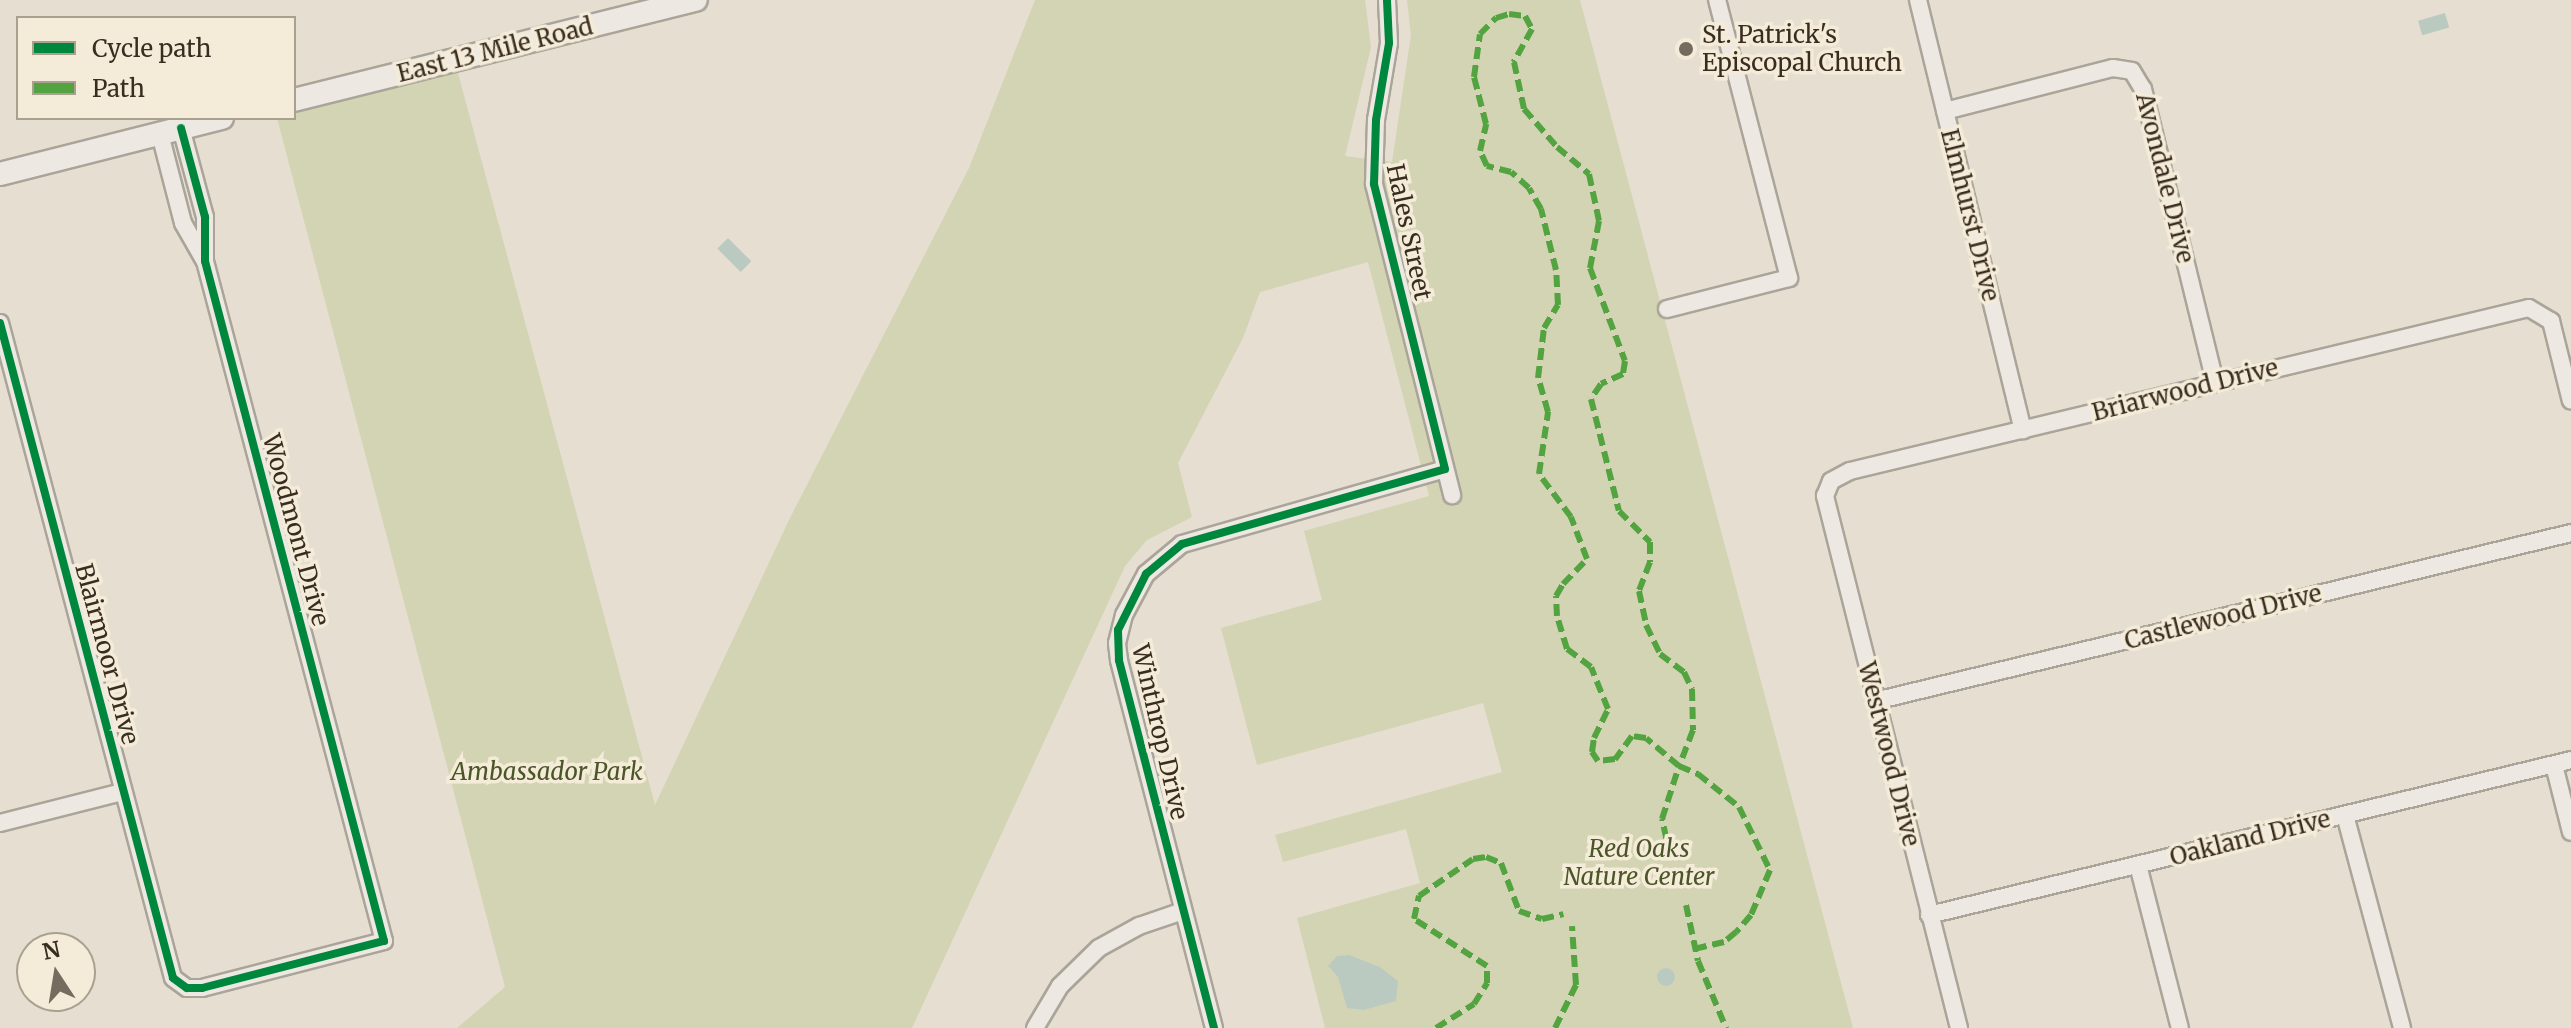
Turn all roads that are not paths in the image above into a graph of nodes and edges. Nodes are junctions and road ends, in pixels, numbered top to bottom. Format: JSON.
{"nodes":[{"id":1,"x":696,"y":0,"type":"edge"},
{"id":2,"x":1387,"y":0,"type":"edge"},
{"id":3,"x":1717,"y":0,"type":"edge"},
{"id":4,"x":1918,"y":0,"type":"edge"},
{"id":5,"x":296,"y":100,"type":"edge"},
{"id":6,"x":1945,"y":111,"type":"junction"},
{"id":7,"x":214,"y":120,"type":"edge"},
{"id":8,"x":171,"y":131,"type":"junction"},
{"id":9,"x":0,"y":174,"type":"edge"},
{"id":10,"x":1667,"y":309,"type":"dead end"},
{"id":11,"x":0,"y":323,"type":"edge"},
{"id":12,"x":2215,"y":383,"type":"junction"},
{"id":13,"x":2571,"y":401,"type":"edge"},
{"id":14,"x":2023,"y":430,"type":"junction"},
{"id":15,"x":1445,"y":469,"type":"junction"},
{"id":16,"x":1831,"y":481,"type":"joint"},
{"id":17,"x":1452,"y":495,"type":"dead end"},
{"id":18,"x":2571,"y":533,"type":"edge"},
{"id":19,"x":1875,"y":701,"type":"junction"},
{"id":20,"x":2571,"y":760,"type":"edge"},
{"id":21,"x":2554,"y":765,"type":"junction"},
{"id":22,"x":122,"y":792,"type":"junction"},
{"id":23,"x":2345,"y":815,"type":"junction"},
{"id":24,"x":0,"y":823,"type":"edge"},
{"id":25,"x":2571,"y":832,"type":"edge"},
{"id":26,"x":2138,"y":865,"type":"junction"},
{"id":27,"x":1183,"y":911,"type":"junction"},
{"id":28,"x":1929,"y":915,"type":"junction"},
{"id":29,"x":187,"y":988,"type":"joint"},
{"id":30,"x":1035,"y":1028,"type":"edge"},
{"id":31,"x":1214,"y":1028,"type":"edge"},
{"id":32,"x":1959,"y":1028,"type":"edge"},
{"id":33,"x":2180,"y":1028,"type":"edge"},
{"id":34,"x":2402,"y":1028,"type":"edge"}],
"edges":[{"from":1,"to":5,"type":"main road","name":"East 13 Mile Road"},
{"from":2,"to":15,"type":"street","name":"Hales Street"},
{"from":3,"to":10,"type":"street"},
{"from":4,"to":6,"type":"street","name":"Elmhurst Drive"},
{"from":6,"to":12,"type":"street","name":"Avondale Drive"},
{"from":6,"to":14,"type":"street","name":"Elmhurst Drive"},
{"from":7,"to":8,"type":"main road"},
{"from":8,"to":9,"type":"main road"},
{"from":8,"to":29,"type":"street","name":"Woodmont Drive"},
{"from":11,"to":22,"type":"street","name":"Blairmoor Drive"},
{"from":12,"to":13,"type":"street","name":"Briarwood Drive"},
{"from":12,"to":14,"type":"street","name":"Briarwood Drive"},
{"from":14,"to":16,"type":"street","name":"Briarwood Drive"},
{"from":15,"to":17,"type":"street","name":"Hales Street"},
{"from":15,"to":27,"type":"street","name":"Winthrop Drive"},
{"from":16,"to":19,"type":"street","name":"Westwood Drive"},
{"from":18,"to":19,"type":"street","name":"Castlewood Drive"},
{"from":19,"to":28,"type":"street","name":"Westwood Drive"},
{"from":20,"to":21,"type":"street","name":"Oakland Drive"},
{"from":21,"to":23,"type":"street","name":"Oakland Drive"},
{"from":21,"to":25,"type":"street"},
{"from":22,"to":24,"type":"street"},
{"from":22,"to":29,"type":"street","name":"Blairmoor Drive"},
{"from":23,"to":26,"type":"street","name":"Oakland Drive"},
{"from":23,"to":34,"type":"street"},
{"from":26,"to":28,"type":"street","name":"Oakland Drive"},
{"from":26,"to":33,"type":"street"},
{"from":27,"to":30,"type":"street"},
{"from":27,"to":31,"type":"street","name":"Winthrop Drive"},
{"from":28,"to":32,"type":"street","name":"Westwood Drive"}]}
